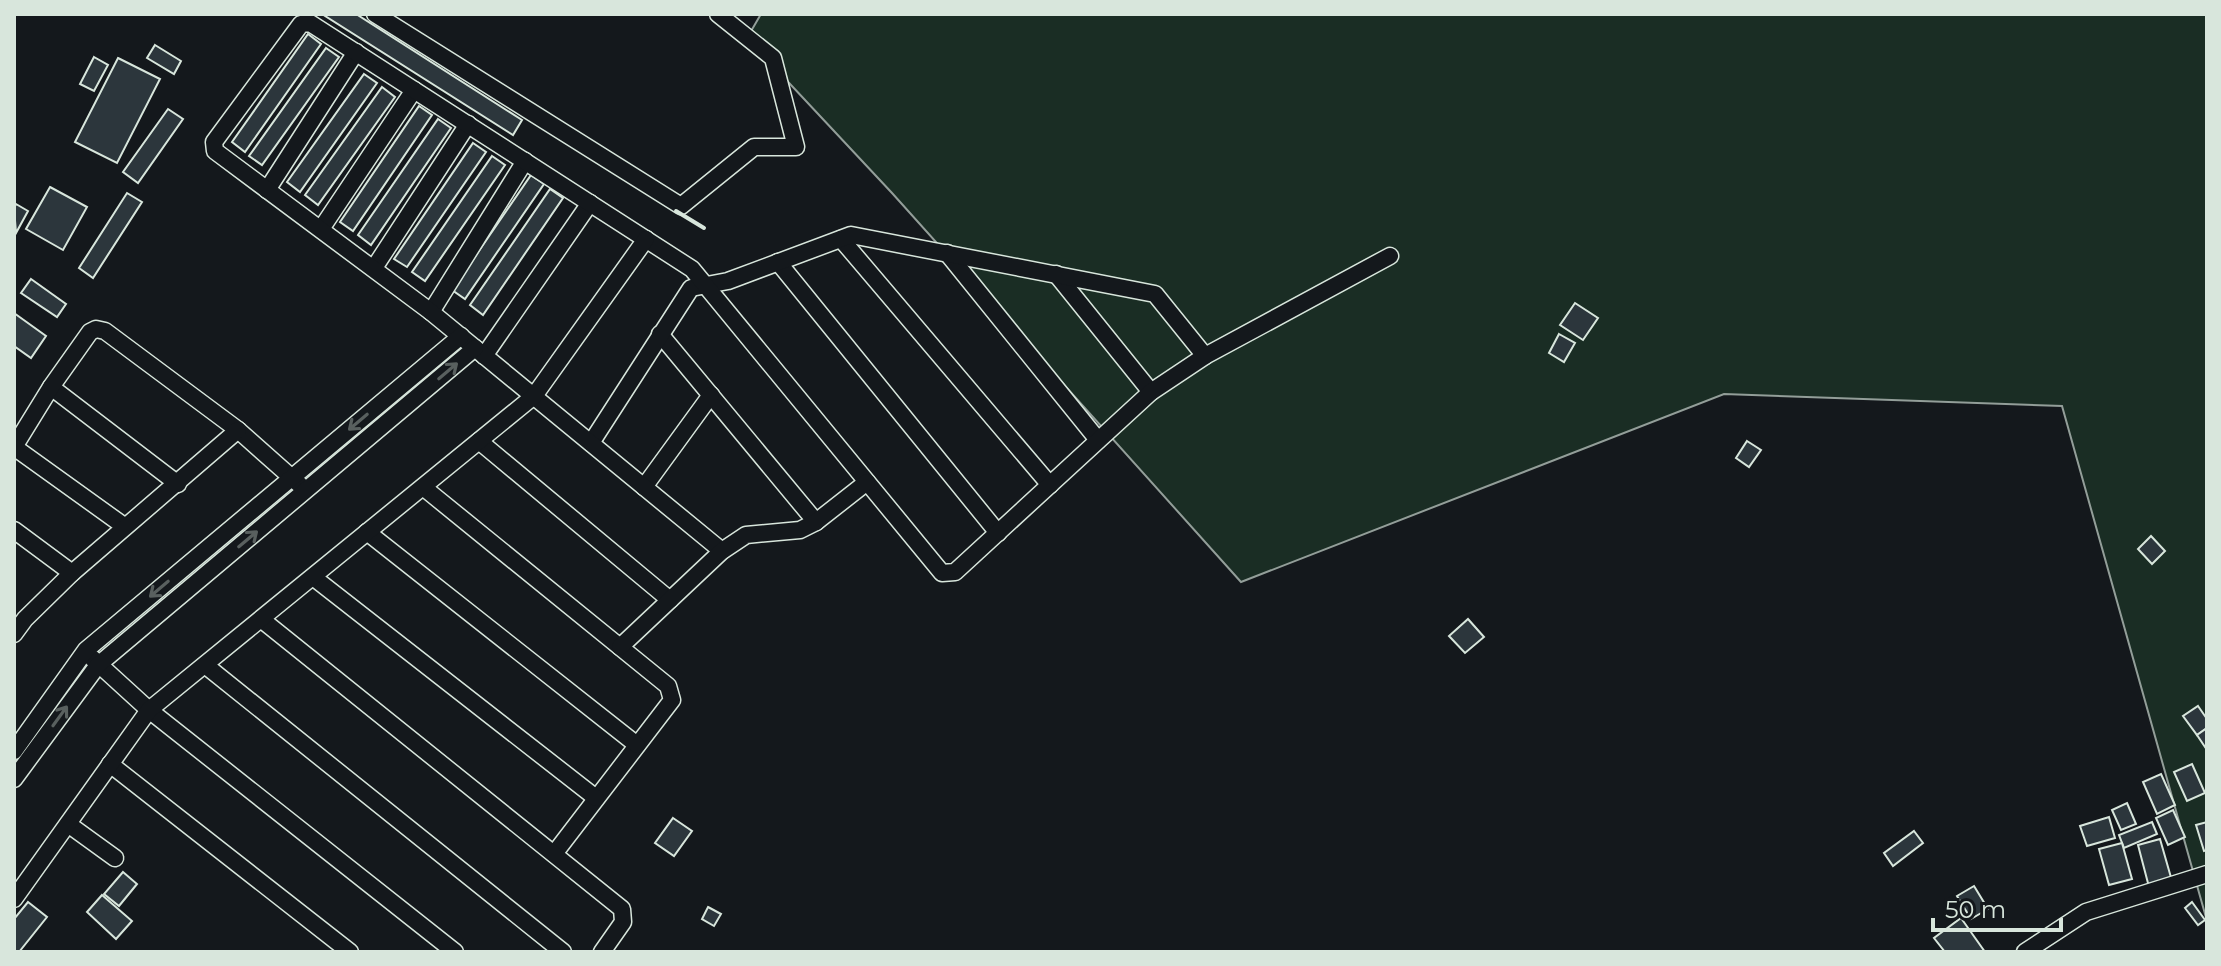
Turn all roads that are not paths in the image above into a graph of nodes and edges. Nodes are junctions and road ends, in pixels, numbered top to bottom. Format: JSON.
{"nodes":[{"id":1,"x":375,"y":14,"type":"edge"},
{"id":2,"x":718,"y":14,"type":"edge"},
{"id":3,"x":356,"y":52,"type":"junction"},
{"id":4,"x":414,"y":90,"type":"junction"},
{"id":5,"x":468,"y":124,"type":"junction"},
{"id":6,"x":525,"y":161,"type":"junction"},
{"id":7,"x":267,"y":190,"type":"junction"},
{"id":8,"x":590,"y":203,"type":"junction"},
{"id":9,"x":321,"y":229,"type":"junction"},
{"id":10,"x":646,"y":239,"type":"junction"},
{"id":11,"x":841,"y":239,"type":"junction"},
{"id":12,"x":947,"y":253,"type":"junction"},
{"id":13,"x":1390,"y":256,"type":"dead end"},
{"id":14,"x":778,"y":262,"type":"junction"},
{"id":15,"x":374,"y":268,"type":"junction"},
{"id":16,"x":1056,"y":274,"type":"junction"},
{"id":17,"x":706,"y":286,"type":"junction"},
{"id":18,"x":431,"y":312,"type":"junction"},
{"id":19,"x":660,"y":334,"type":"junction"},
{"id":20,"x":461,"y":336,"type":"junction"},
{"id":21,"x":480,"y":352,"type":"junction"},
{"id":22,"x":1205,"y":356,"type":"junction"},
{"id":23,"x":51,"y":387,"type":"junction"},
{"id":24,"x":1151,"y":392,"type":"junction"},
{"id":25,"x":711,"y":395,"type":"junction"},
{"id":26,"x":534,"y":396,"type":"junction"},
{"id":27,"x":238,"y":430,"type":"junction"},
{"id":28,"x":1098,"y":440,"type":"junction"},
{"id":29,"x":479,"y":441,"type":"junction"},
{"id":30,"x":591,"y":443,"type":"junction"},
{"id":31,"x":14,"y":447,"type":"edge"},
{"id":32,"x":292,"y":478,"type":"junction"},
{"id":33,"x":867,"y":482,"type":"junction"},
{"id":34,"x":178,"y":484,"type":"junction"},
{"id":35,"x":1050,"y":485,"type":"junction"},
{"id":36,"x":423,"y":487,"type":"junction"},
{"id":37,"x":644,"y":487,"type":"junction"},
{"id":38,"x":306,"y":490,"type":"junction"},
{"id":39,"x":816,"y":522,"type":"junction"},
{"id":40,"x":124,"y":526,"type":"junction"},
{"id":41,"x":14,"y":530,"type":"edge"},
{"id":42,"x":367,"y":532,"type":"junction"},
{"id":43,"x":998,"y":533,"type":"junction"},
{"id":44,"x":722,"y":551,"type":"junction"},
{"id":45,"x":72,"y":573,"type":"junction"},
{"id":46,"x":313,"y":577,"type":"junction"},
{"id":47,"x":670,"y":600,"type":"junction"},
{"id":48,"x":20,"y":615,"type":"edge"},
{"id":49,"x":261,"y":619,"type":"junction"},
{"id":50,"x":14,"y":634,"type":"edge"},
{"id":51,"x":620,"y":647,"type":"junction"},
{"id":52,"x":86,"y":650,"type":"junction"},
{"id":53,"x":98,"y":665,"type":"junction"},
{"id":54,"x":205,"y":665,"type":"junction"},
{"id":55,"x":149,"y":710,"type":"junction"},
{"id":56,"x":637,"y":745,"type":"junction"},
{"id":57,"x":14,"y":751,"type":"edge"},
{"id":58,"x":110,"y":764,"type":"junction"},
{"id":59,"x":14,"y":779,"type":"edge"},
{"id":60,"x":596,"y":798,"type":"junction"},
{"id":61,"x":68,"y":824,"type":"junction"},
{"id":62,"x":554,"y":854,"type":"junction"},
{"id":63,"x":115,"y":858,"type":"dead end"},
{"id":64,"x":2207,"y":874,"type":"edge"},
{"id":65,"x":14,"y":899,"type":"edge"},
{"id":66,"x":350,"y":952,"type":"edge"},
{"id":67,"x":455,"y":952,"type":"edge"},
{"id":68,"x":563,"y":952,"type":"edge"},
{"id":69,"x":602,"y":952,"type":"edge"},
{"id":70,"x":2025,"y":952,"type":"edge"}],
"edges":[{"from":1,"to":2,"type":"street"},
{"from":3,"to":4,"type":"street"},
{"from":3,"to":7,"type":"street"},
{"from":3,"to":7,"type":"street"},
{"from":4,"to":5,"type":"street"},
{"from":4,"to":9,"type":"street"},
{"from":5,"to":6,"type":"street"},
{"from":5,"to":15,"type":"street"},
{"from":6,"to":8,"type":"street"},
{"from":6,"to":18,"type":"street"},
{"from":7,"to":9,"type":"street"},
{"from":8,"to":10,"type":"street"},
{"from":8,"to":21,"type":"street"},
{"from":9,"to":15,"type":"street"},
{"from":10,"to":17,"type":"street"},
{"from":10,"to":26,"type":"street"},
{"from":11,"to":12,"type":"street"},
{"from":11,"to":14,"type":"street"},
{"from":11,"to":35,"type":"street"},
{"from":12,"to":16,"type":"street"},
{"from":12,"to":28,"type":"street"},
{"from":13,"to":22,"type":"street"},
{"from":14,"to":17,"type":"street"},
{"from":14,"to":43,"type":"street"},
{"from":15,"to":18,"type":"street"},
{"from":16,"to":22,"type":"street"},
{"from":16,"to":24,"type":"street"},
{"from":17,"to":19,"type":"street"},
{"from":17,"to":33,"type":"street"},
{"from":18,"to":20,"type":"street"},
{"from":19,"to":25,"type":"street"},
{"from":19,"to":30,"type":"street"},
{"from":20,"to":21,"type":"street"},
{"from":20,"to":32,"type":"street","one_way":true},
{"from":21,"to":26,"type":"street"},
{"from":38,"to":21,"type":"street","one_way":true},
{"from":22,"to":24,"type":"street"},
{"from":23,"to":27,"type":"street"},
{"from":23,"to":31,"type":"street"},
{"from":23,"to":34,"type":"street"},
{"from":24,"to":28,"type":"street"},
{"from":25,"to":37,"type":"street"},
{"from":25,"to":39,"type":"street"},
{"from":26,"to":29,"type":"street"},
{"from":26,"to":30,"type":"street"},
{"from":27,"to":32,"type":"street"},
{"from":27,"to":34,"type":"street"},
{"from":28,"to":35,"type":"street"},
{"from":29,"to":36,"type":"street"},
{"from":29,"to":47,"type":"street"},
{"from":30,"to":37,"type":"street"},
{"from":31,"to":40,"type":"street"},
{"from":32,"to":38,"type":"street"},
{"from":32,"to":52,"type":"street","one_way":true},
{"from":33,"to":39,"type":"street"},
{"from":33,"to":43,"type":"street"},
{"from":34,"to":40,"type":"street"},
{"from":35,"to":43,"type":"street"},
{"from":36,"to":42,"type":"street"},
{"from":36,"to":51,"type":"street"},
{"from":37,"to":44,"type":"street"},
{"from":53,"to":38,"type":"street","one_way":true},
{"from":39,"to":44,"type":"street"},
{"from":40,"to":45,"type":"street"},
{"from":41,"to":45,"type":"street"},
{"from":42,"to":46,"type":"street"},
{"from":42,"to":56,"type":"street"},
{"from":44,"to":47,"type":"street"},
{"from":45,"to":48,"type":"street"},
{"from":46,"to":49,"type":"street"},
{"from":46,"to":60,"type":"street"},
{"from":47,"to":51,"type":"street"},
{"from":48,"to":50,"type":"street"},
{"from":49,"to":54,"type":"street"},
{"from":49,"to":62,"type":"street"},
{"from":51,"to":56,"type":"street"},
{"from":52,"to":53,"type":"street"},
{"from":52,"to":57,"type":"street"},
{"from":53,"to":55,"type":"street"},
{"from":59,"to":53,"type":"street","one_way":true},
{"from":54,"to":55,"type":"street"},
{"from":54,"to":68,"type":"street"},
{"from":55,"to":58,"type":"street"},
{"from":55,"to":67,"type":"street"},
{"from":56,"to":60,"type":"street"},
{"from":58,"to":61,"type":"street"},
{"from":58,"to":66,"type":"street"},
{"from":60,"to":62,"type":"street"},
{"from":61,"to":63,"type":"street"},
{"from":61,"to":65,"type":"street"},
{"from":62,"to":69,"type":"street"},
{"from":64,"to":70,"type":"street"}]}
